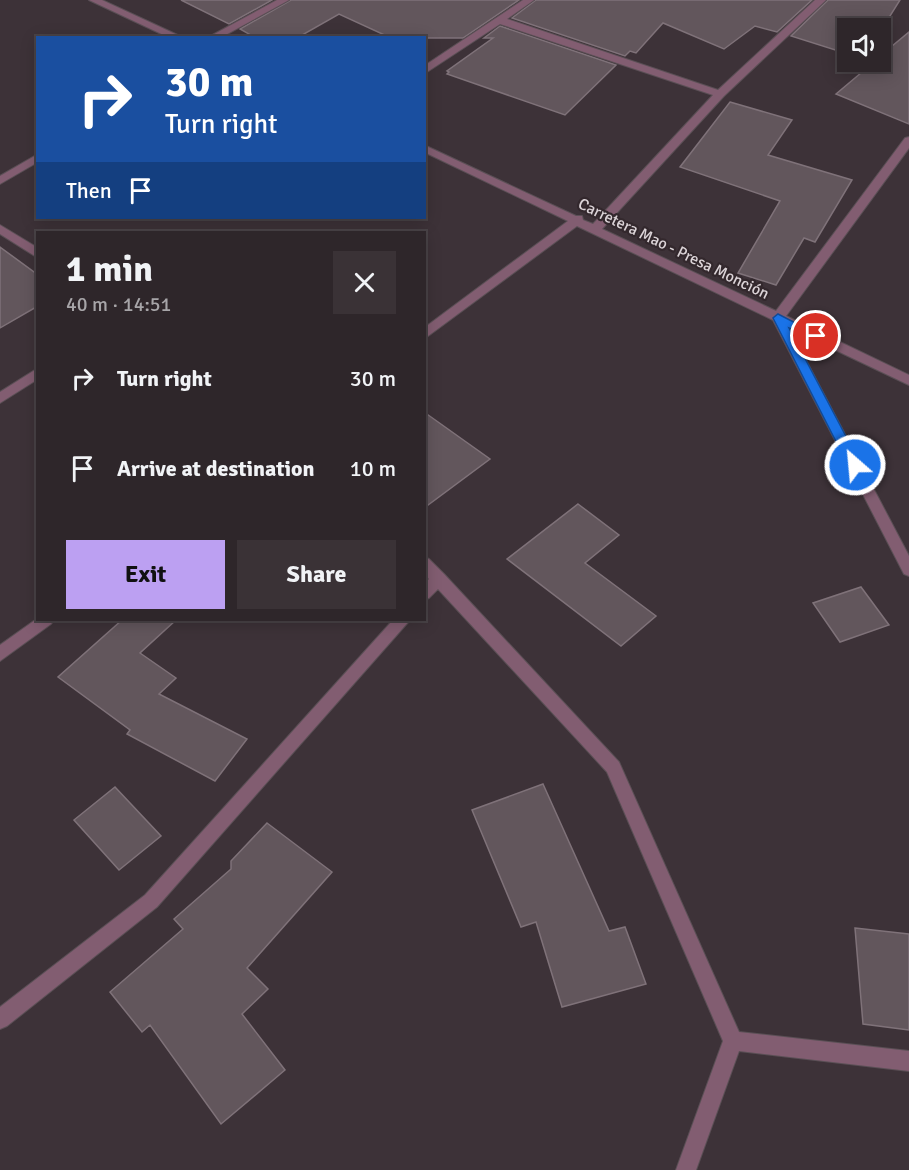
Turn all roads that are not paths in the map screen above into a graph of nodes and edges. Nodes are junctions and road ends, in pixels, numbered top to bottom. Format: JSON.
{"nodes":[{"id":1,"x":94,"y":0,"type":"edge"},
{"id":2,"x":284,"y":0,"type":"edge"},
{"id":3,"x":529,"y":0,"type":"edge"},
{"id":4,"x":821,"y":0,"type":"edge"},
{"id":5,"x":499,"y":20,"type":"junction"},
{"id":6,"x":175,"y":36,"type":"edge"},
{"id":7,"x":216,"y":36,"type":"edge"},
{"id":8,"x":426,"y":70,"type":"edge"},
{"id":9,"x":720,"y":94,"type":"junction"},
{"id":10,"x":909,"y":140,"type":"edge"},
{"id":11,"x":426,"y":148,"type":"edge"},
{"id":12,"x":36,"y":158,"type":"edge"},
{"id":13,"x":0,"y":181,"type":"edge"},
{"id":14,"x":578,"y":219,"type":"junction"},
{"id":15,"x":596,"y":228,"type":"junction"},
{"id":16,"x":0,"y":229,"type":"edge"},
{"id":17,"x":36,"y":253,"type":"edge"},
{"id":18,"x":778,"y":318,"type":"junction"},
{"id":19,"x":426,"y":333,"type":"edge"},
{"id":20,"x":36,"y":373,"type":"edge"},
{"id":21,"x":909,"y":380,"type":"edge"},
{"id":22,"x":0,"y":398,"type":"edge"},
{"id":23,"x":426,"y":565,"type":"edge"},
{"id":24,"x":909,"y":570,"type":"edge"},
{"id":25,"x":439,"y":578,"type":"junction"},
{"id":26,"x":426,"y":592,"type":"edge"},
{"id":27,"x":45,"y":621,"type":"edge"},
{"id":28,"x":401,"y":621,"type":"edge"},
{"id":29,"x":0,"y":654,"type":"edge"},
{"id":30,"x":0,"y":1019,"type":"edge"},
{"id":31,"x":733,"y":1041,"type":"junction"},
{"id":32,"x":909,"y":1061,"type":"edge"},
{"id":33,"x":686,"y":1170,"type":"edge"}],
"edges":[{"from":1,"to":6,"type":"street"},
{"from":2,"to":7,"type":"street"},
{"from":3,"to":5,"type":"street"},
{"from":4,"to":9,"type":"street"},
{"from":5,"to":8,"type":"street"},
{"from":5,"to":9,"type":"street"},
{"from":9,"to":15,"type":"street"},
{"from":10,"to":18,"type":"street"},
{"from":11,"to":14,"type":"street","name":"Carretera Mao - Presa Monción"},
{"from":12,"to":13,"type":"street"},
{"from":14,"to":15,"type":"street","name":"Carretera Mao - Presa Monción"},
{"from":14,"to":19,"type":"street"},
{"from":15,"to":18,"type":"street","name":"Carretera Mao - Presa Monción"},
{"from":16,"to":17,"type":"street"},
{"from":18,"to":21,"type":"street","name":"Carretera Mao - Presa Monción"},
{"from":18,"to":24,"type":"street"},
{"from":20,"to":22,"type":"street"},
{"from":23,"to":25,"type":"street"},
{"from":25,"to":26,"type":"street"},
{"from":25,"to":31,"type":"street"},
{"from":27,"to":29,"type":"street"},
{"from":28,"to":30,"type":"street"},
{"from":31,"to":32,"type":"street"},
{"from":31,"to":33,"type":"street"}]}
